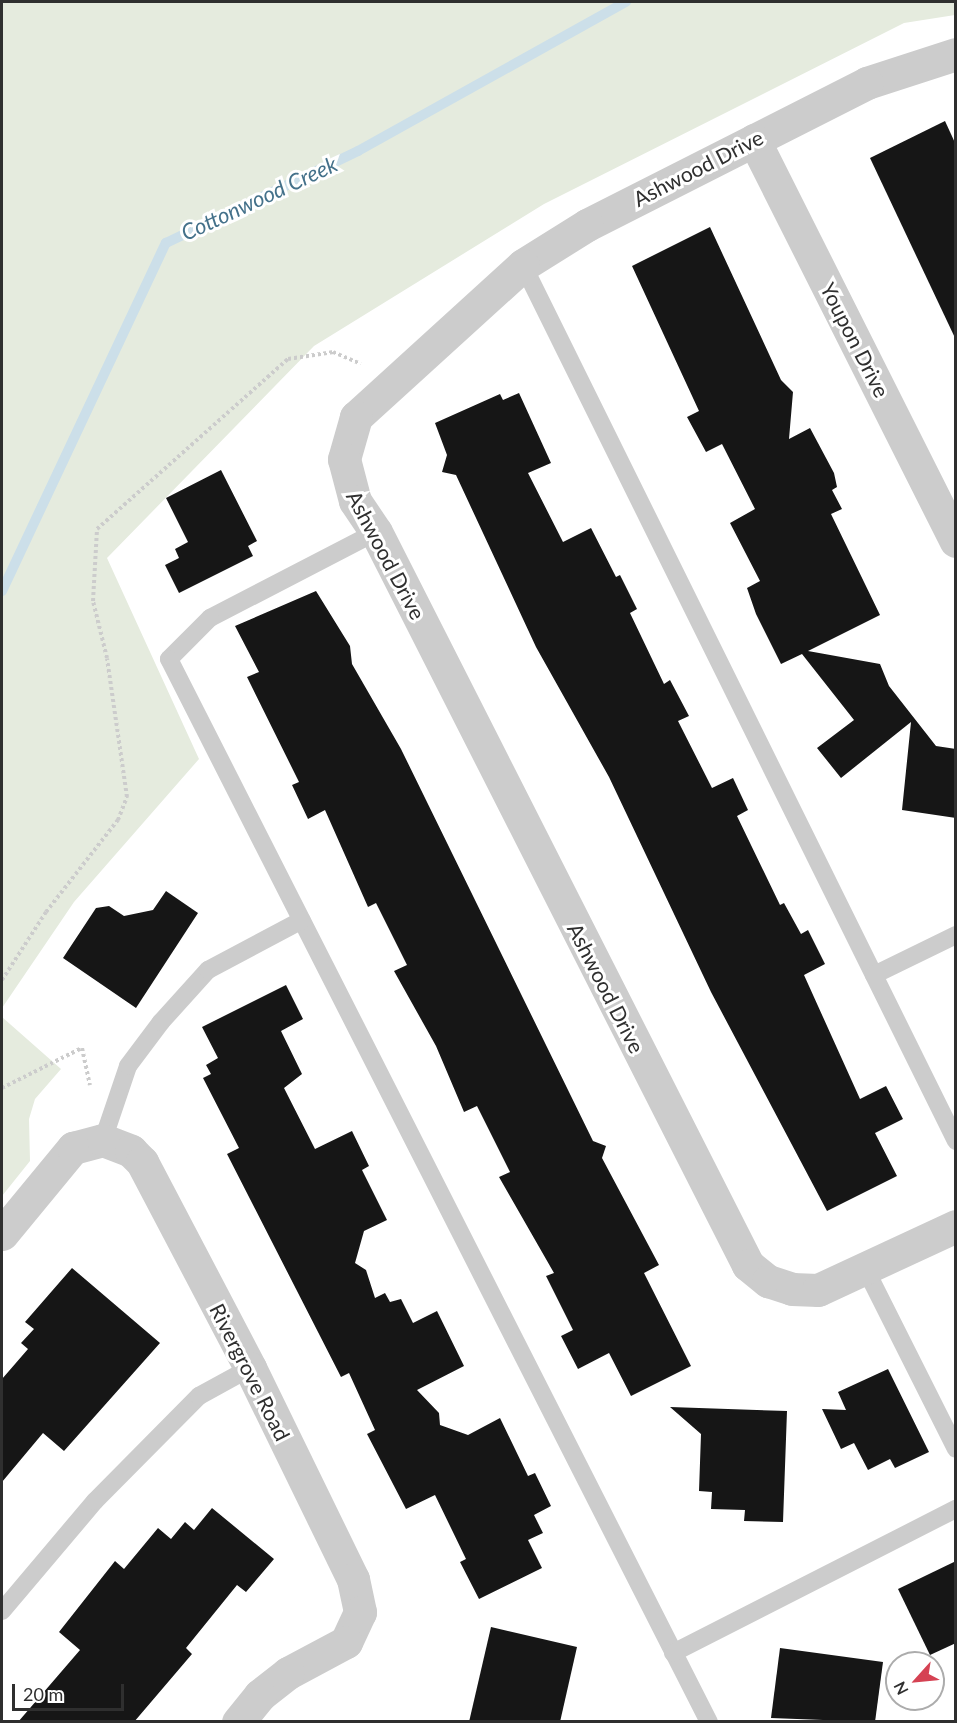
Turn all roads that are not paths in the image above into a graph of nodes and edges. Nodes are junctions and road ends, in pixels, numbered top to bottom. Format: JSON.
{"nodes":[{"id":1,"x":956,"y":54,"type":"edge"},
{"id":2,"x":754,"y":140,"type":"junction"},
{"id":3,"x":523,"y":266,"type":"junction"},
{"id":4,"x":376,"y":532,"type":"junction"},
{"id":5,"x":956,"y":541,"type":"edge"},
{"id":6,"x":302,"y":920,"type":"junction"},
{"id":7,"x":956,"y":935,"type":"edge"},
{"id":8,"x":874,"y":975,"type":"junction"},
{"id":9,"x":103,"y":1140,"type":"junction"},
{"id":10,"x":956,"y":1140,"type":"edge"},
{"id":11,"x":956,"y":1226,"type":"edge"},
{"id":12,"x":2,"y":1234,"type":"edge"},
{"id":13,"x":866,"y":1270,"type":"junction"},
{"id":14,"x":249,"y":1368,"type":"junction"},
{"id":15,"x":956,"y":1449,"type":"edge"},
{"id":16,"x":956,"y":1509,"type":"edge"},
{"id":17,"x":2,"y":1611,"type":"edge"},
{"id":18,"x":673,"y":1653,"type":"junction"},
{"id":19,"x":238,"y":1722,"type":"edge"},
{"id":20,"x":709,"y":1722,"type":"edge"}],
"edges":[{"from":1,"to":2,"type":"street","name":"Ashwood Drive"},
{"from":2,"to":3,"type":"street","name":"Ashwood Drive"},
{"from":2,"to":5,"type":"street","name":"Youpon Drive"},
{"from":3,"to":4,"type":"street","name":"Ashwood Drive"},
{"from":3,"to":8,"type":"lane"},
{"from":4,"to":6,"type":"lane"},
{"from":4,"to":13,"type":"street","name":"Ashwood Drive"},
{"from":6,"to":9,"type":"lane"},
{"from":6,"to":18,"type":"lane"},
{"from":7,"to":8,"type":"lane"},
{"from":8,"to":10,"type":"lane"},
{"from":9,"to":12,"type":"street"},
{"from":9,"to":14,"type":"street","name":"Rivergrove Road"},
{"from":11,"to":13,"type":"street"},
{"from":13,"to":15,"type":"lane"},
{"from":14,"to":17,"type":"lane"},
{"from":14,"to":19,"type":"street","name":"Rivergrove Road"},
{"from":16,"to":18,"type":"lane"},
{"from":18,"to":20,"type":"lane"}]}
